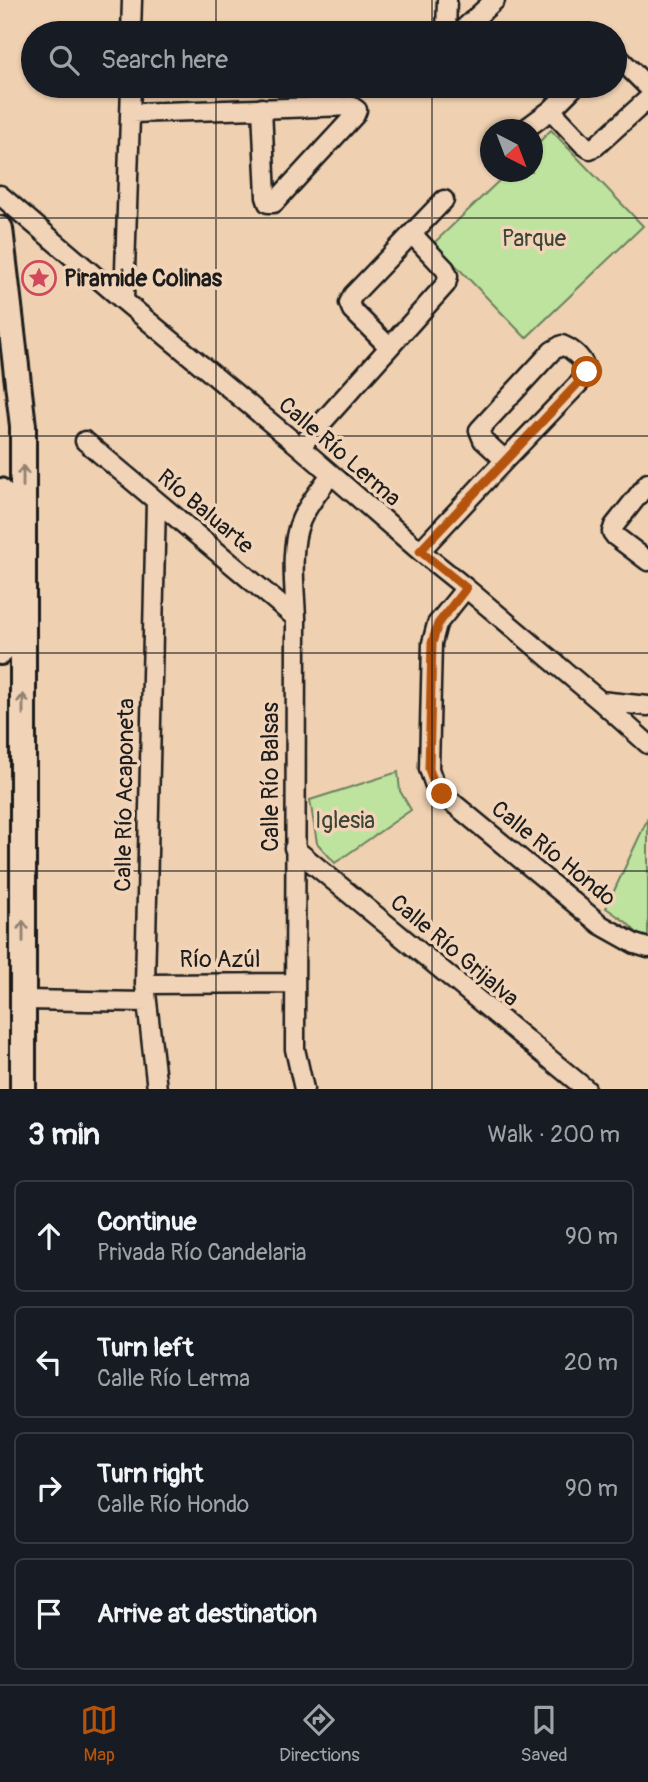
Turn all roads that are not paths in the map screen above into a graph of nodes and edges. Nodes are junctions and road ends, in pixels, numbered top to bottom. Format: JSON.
{"nodes":[{"id":1,"x":132,"y":0,"type":"edge"},
{"id":2,"x":447,"y":0,"type":"edge"},
{"id":3,"x":495,"y":0,"type":"edge"},
{"id":4,"x":131,"y":21,"type":"edge"},
{"id":5,"x":446,"y":21,"type":"edge"},
{"id":6,"x":473,"y":21,"type":"edge"},
{"id":7,"x":627,"y":66,"type":"edge"},
{"id":8,"x":648,"y":87,"type":"edge"},
{"id":9,"x":131,"y":98,"type":"edge"},
{"id":10,"x":563,"y":98,"type":"edge"},
{"id":11,"x":648,"y":99,"type":"edge"},
{"id":12,"x":262,"y":108,"type":"junction"},
{"id":13,"x":551,"y":110,"type":"junction"},
{"id":14,"x":131,"y":113,"type":"junction"},
{"id":15,"x":539,"y":119,"type":"edge"},
{"id":16,"x":0,"y":195,"type":"edge"},
{"id":17,"x":444,"y":200,"type":"dead end"},
{"id":18,"x":0,"y":229,"type":"edge"},
{"id":19,"x":412,"y":234,"type":"junction"},
{"id":20,"x":124,"y":301,"type":"junction"},
{"id":21,"x":388,"y":347,"type":"junction"},
{"id":22,"x":85,"y":442,"type":"dead end"},
{"id":23,"x":300,"y":447,"type":"junction"},
{"id":24,"x":505,"y":460,"type":"junction"},
{"id":25,"x":331,"y":474,"type":"junction"},
{"id":26,"x":648,"y":483,"type":"edge"},
{"id":27,"x":0,"y":491,"type":"edge"},
{"id":28,"x":156,"y":501,"type":"junction"},
{"id":29,"x":420,"y":551,"type":"junction"},
{"id":30,"x":648,"y":561,"type":"edge"},
{"id":31,"x":466,"y":588,"type":"junction"},
{"id":32,"x":296,"y":618,"type":"junction"},
{"id":33,"x":0,"y":652,"type":"edge"},
{"id":34,"x":600,"y":701,"type":"junction"},
{"id":35,"x":648,"y":706,"type":"edge"},
{"id":36,"x":648,"y":744,"type":"edge"},
{"id":37,"x":294,"y":848,"type":"junction"},
{"id":38,"x":648,"y":947,"type":"edge"},
{"id":39,"x":295,"y":983,"type":"junction"},
{"id":40,"x":145,"y":984,"type":"junction"},
{"id":41,"x":23,"y":1000,"type":"junction"},
{"id":42,"x":147,"y":1002,"type":"junction"},
{"id":43,"x":23,"y":1062,"type":"junction"},
{"id":44,"x":23,"y":1089,"type":"edge"},
{"id":45,"x":34,"y":1089,"type":"edge"},
{"id":46,"x":156,"y":1089,"type":"edge"},
{"id":47,"x":304,"y":1089,"type":"edge"},
{"id":48,"x":586,"y":1089,"type":"edge"}],
"edges":[{"from":1,"to":4,"type":"street"},
{"from":2,"to":5,"type":"street"},
{"from":3,"to":6,"type":"street"},
{"from":7,"to":8,"type":"street"},
{"from":9,"to":14,"type":"street"},
{"from":10,"to":13,"type":"street"},
{"from":11,"to":13,"type":"street"},
{"from":12,"to":12,"type":"street"},
{"from":12,"to":14,"type":"street"},
{"from":13,"to":15,"type":"street"},
{"from":14,"to":20,"type":"street"},
{"from":16,"to":20,"type":"street","name":"Calle Río Lerma"},
{"from":17,"to":19,"type":"street"},
{"from":41,"to":18,"type":"main road","one_way":true},
{"from":19,"to":21,"type":"street"},
{"from":19,"to":21,"type":"street"},
{"from":20,"to":23,"type":"street","name":"Calle Río Lerma"},
{"from":21,"to":23,"type":"street"},
{"from":22,"to":28,"type":"street","name":"Río Baluarte"},
{"from":23,"to":25,"type":"street","name":"Calle Río Lerma"},
{"from":24,"to":24,"type":"street"},
{"from":24,"to":29,"type":"street"},
{"from":25,"to":29,"type":"street","name":"Calle Río Lerma"},
{"from":25,"to":32,"type":"street","name":"Calle Río Balsas"},
{"from":26,"to":30,"type":"street"},
{"from":27,"to":33,"type":"main road"},
{"from":28,"to":32,"type":"street","name":"Río Baluarte"},
{"from":28,"to":40,"type":"street","name":"Calle Río Acaponeta"},
{"from":29,"to":31,"type":"street","name":"Calle Río Lerma"},
{"from":31,"to":34,"type":"street","name":"Calle Río Lerma"},
{"from":31,"to":38,"type":"street","name":"Calle Río Hondo"},
{"from":32,"to":37,"type":"street","name":"Calle Río Balsas"},
{"from":34,"to":35,"type":"street"},
{"from":34,"to":36,"type":"street","name":"Calle Río Lerma"},
{"from":37,"to":39,"type":"street","name":"Calle Río Balsas"},
{"from":37,"to":48,"type":"street","name":"Calle Río Grijalva"},
{"from":39,"to":40,"type":"street","name":"Río Azúl"},
{"from":39,"to":47,"type":"street","name":"Calle Río Balsas"},
{"from":40,"to":42,"type":"street","name":"Calle Río Acaponeta"},
{"from":41,"to":42,"type":"street"},
{"from":41,"to":43,"type":"main road"},
{"from":42,"to":46,"type":"street","name":"Calle Río Acaponeta"},
{"from":43,"to":44,"type":"main road"},
{"from":43,"to":45,"type":"main road"}]}
